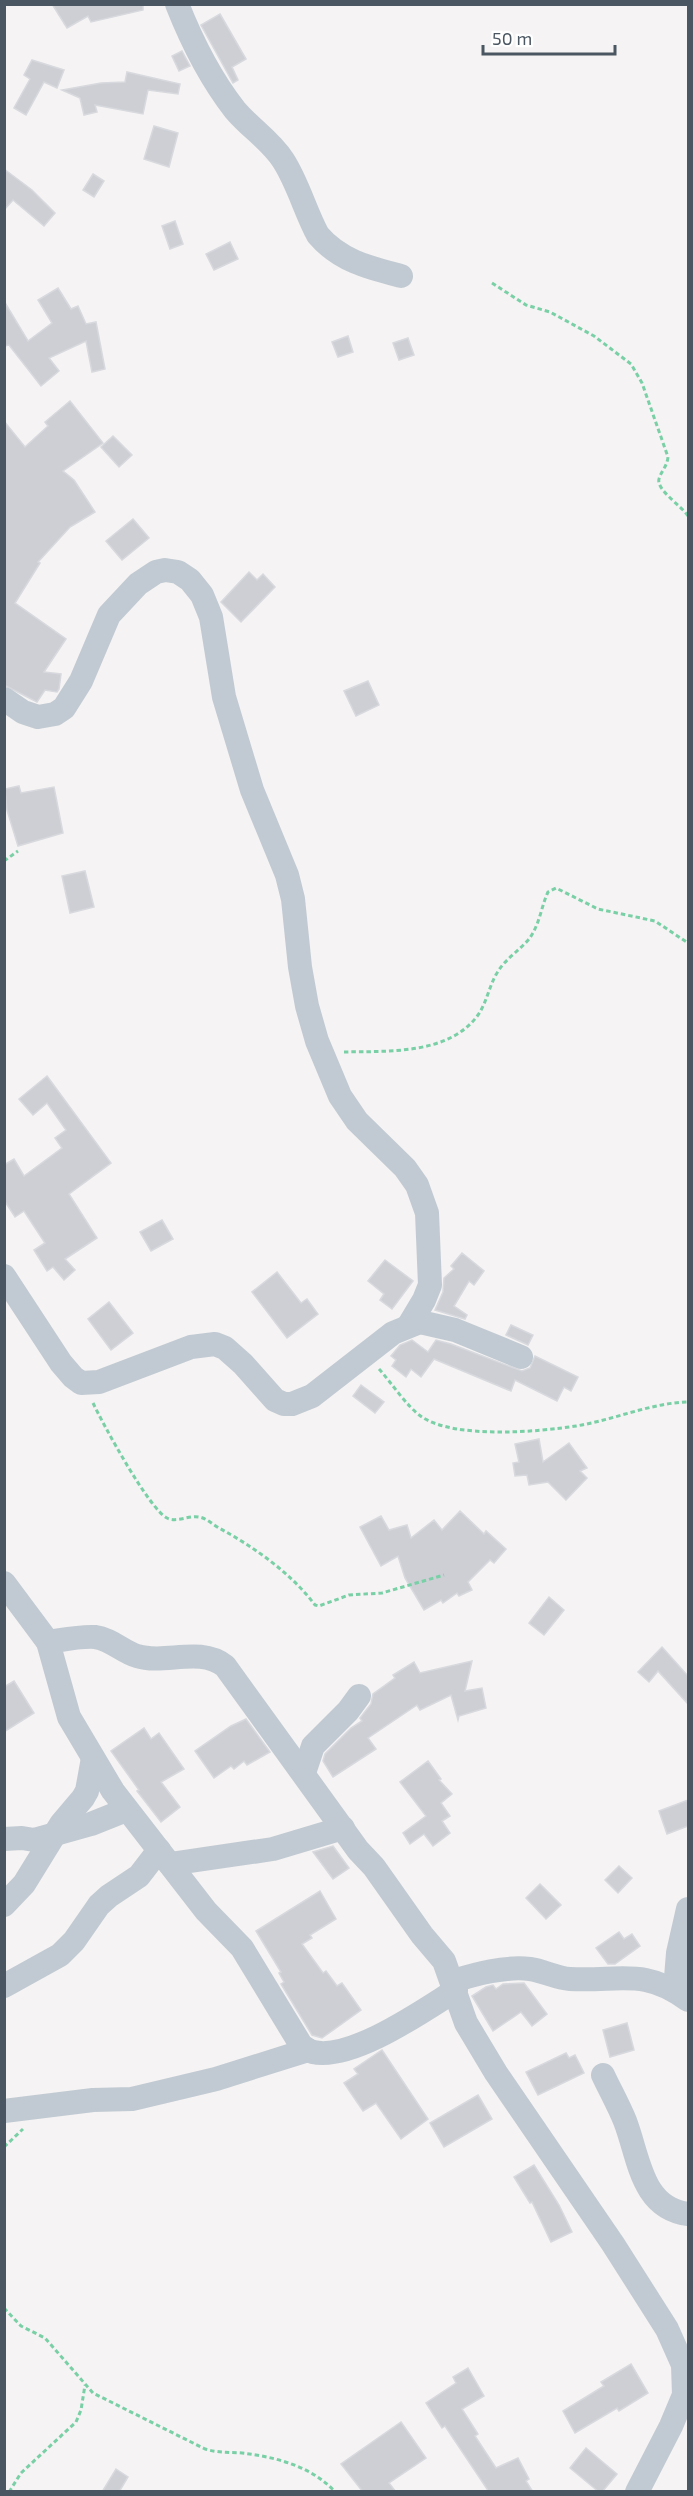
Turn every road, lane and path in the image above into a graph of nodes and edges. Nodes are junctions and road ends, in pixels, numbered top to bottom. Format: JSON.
{"nodes":[{"id":1,"x":177,"y":4,"type":"edge"},
{"id":2,"x":401,"y":276,"type":"dead end"},
{"id":3,"x":492,"y":283,"type":"dead end"},
{"id":4,"x":688,"y":516,"type":"edge"},
{"id":5,"x":4,"y":699,"type":"edge"},
{"id":6,"x":18,"y":851,"type":"dead end"},
{"id":7,"x":4,"y":861,"type":"edge"},
{"id":8,"x":688,"y":943,"type":"edge"},
{"id":9,"x":321,"y":1053,"type":"junction"},
{"id":10,"x":4,"y":1276,"type":"edge"},
{"id":11,"x":409,"y":1325,"type":"junction"},
{"id":12,"x":366,"y":1354,"type":"junction"},
{"id":13,"x":521,"y":1358,"type":"dead end"},
{"id":14,"x":88,"y":1384,"type":"junction"},
{"id":15,"x":688,"y":1402,"type":"edge"},
{"id":16,"x":444,"y":1575,"type":"dead end"},
{"id":17,"x":4,"y":1583,"type":"edge"},
{"id":18,"x":48,"y":1642,"type":"junction"},
{"id":19,"x":359,"y":1696,"type":"dead end"},
{"id":20,"x":93,"y":1758,"type":"junction"},
{"id":21,"x":304,"y":1773,"type":"junction"},
{"id":22,"x":126,"y":1810,"type":"junction"},
{"id":23,"x":343,"y":1828,"type":"junction"},
{"id":24,"x":55,"y":1833,"type":"junction"},
{"id":25,"x":4,"y":1839,"type":"edge"},
{"id":26,"x":164,"y":1857,"type":"junction"},
{"id":27,"x":4,"y":1905,"type":"edge"},
{"id":28,"x":688,"y":1909,"type":"edge"},
{"id":29,"x":454,"y":1985,"type":"junction"},
{"id":30,"x":4,"y":1986,"type":"edge"},
{"id":31,"x":682,"y":1995,"type":"edge"},
{"id":32,"x":308,"y":2050,"type":"junction"},
{"id":33,"x":603,"y":2075,"type":"dead end"},
{"id":34,"x":4,"y":2111,"type":"edge"},
{"id":35,"x":688,"y":2214,"type":"edge"},
{"id":36,"x":4,"y":2308,"type":"edge"},
{"id":37,"x":85,"y":2385,"type":"junction"},
{"id":38,"x":686,"y":2398,"type":"edge"},
{"id":39,"x":9,"y":2492,"type":"edge"},
{"id":40,"x":335,"y":2492,"type":"edge"},
{"id":41,"x":637,"y":2492,"type":"edge"}],
"edges":[{"from":1,"to":2,"type":"street"},
{"from":3,"to":4,"type":"path"},
{"from":5,"to":9,"type":"street"},
{"from":6,"to":7,"type":"path"},
{"from":8,"to":9,"type":"path"},
{"from":9,"to":11,"type":"street"},
{"from":10,"to":14,"type":"street"},
{"from":11,"to":12,"type":"street"},
{"from":11,"to":13,"type":"street"},
{"from":12,"to":14,"type":"street"},
{"from":12,"to":15,"type":"path"},
{"from":14,"to":16,"type":"path"},
{"from":17,"to":18,"type":"street"},
{"from":18,"to":20,"type":"street"},
{"from":18,"to":21,"type":"street"},
{"from":19,"to":21,"type":"street"},
{"from":20,"to":22,"type":"street"},
{"from":20,"to":24,"type":"street"},
{"from":21,"to":23,"type":"street"},
{"from":22,"to":24,"type":"street"},
{"from":22,"to":26,"type":"street"},
{"from":23,"to":26,"type":"street"},
{"from":23,"to":29,"type":"street"},
{"from":24,"to":25,"type":"street"},
{"from":24,"to":27,"type":"street"},
{"from":26,"to":30,"type":"street"},
{"from":26,"to":32,"type":"street"},
{"from":28,"to":31,"type":"street"},
{"from":29,"to":31,"type":"street"},
{"from":29,"to":32,"type":"street"},
{"from":29,"to":38,"type":"street"},
{"from":32,"to":34,"type":"street"},
{"from":33,"to":35,"type":"street"},
{"from":36,"to":37,"type":"path"},
{"from":37,"to":39,"type":"path"},
{"from":37,"to":40,"type":"path"},
{"from":38,"to":41,"type":"street"}]}
